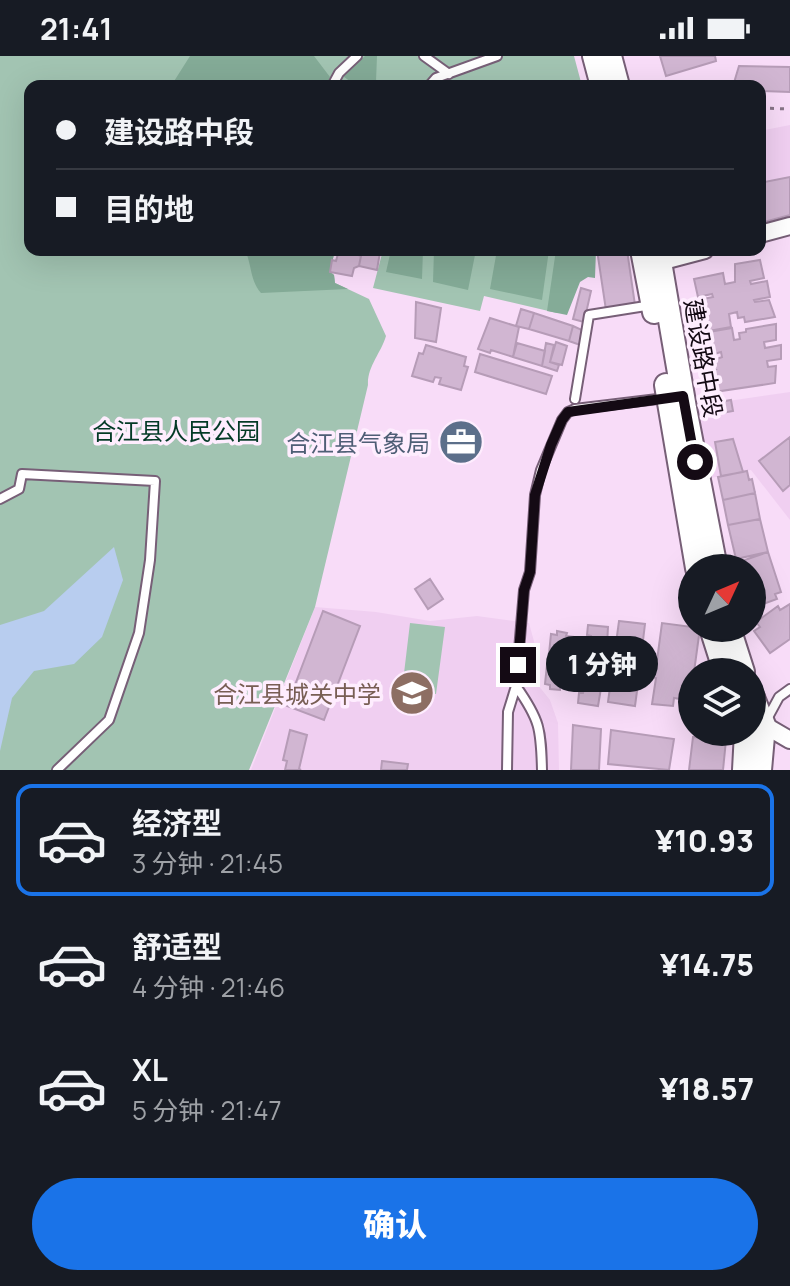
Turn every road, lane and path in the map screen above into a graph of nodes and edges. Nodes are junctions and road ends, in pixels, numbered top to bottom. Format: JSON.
{"nodes":[{"id":1,"x":357,"y":56,"type":"edge"},
{"id":2,"x":424,"y":56,"type":"edge"},
{"id":3,"x":497,"y":56,"type":"edge"},
{"id":4,"x":594,"y":56,"type":"edge"},
{"id":5,"x":610,"y":56,"type":"edge"},
{"id":6,"x":449,"y":74,"type":"junction"},
{"id":7,"x":335,"y":80,"type":"edge"},
{"id":8,"x":434,"y":80,"type":"edge"},
{"id":9,"x":600,"y":80,"type":"edge"},
{"id":10,"x":616,"y":80,"type":"edge"},
{"id":11,"x":766,"y":108,"type":"edge"},
{"id":12,"x":790,"y":109,"type":"edge"},
{"id":13,"x":790,"y":226,"type":"edge"},
{"id":14,"x":766,"y":232,"type":"edge"},
{"id":15,"x":652,"y":257,"type":"edge"},
{"id":16,"x":653,"y":305,"type":"junction"},
{"id":17,"x":675,"y":397,"type":"junction"},
{"id":18,"x":575,"y":399,"type":"dead end"},
{"id":19,"x":0,"y":499,"type":"edge"},
{"id":20,"x":695,"y":554,"type":"edge"},
{"id":21,"x":713,"y":554,"type":"edge"},
{"id":22,"x":516,"y":686,"type":"junction"},
{"id":23,"x":790,"y":689,"type":"edge"},
{"id":24,"x":766,"y":713,"type":"edge"},
{"id":25,"x":766,"y":731,"type":"edge"},
{"id":26,"x":790,"y":740,"type":"edge"},
{"id":27,"x":750,"y":746,"type":"edge"},
{"id":28,"x":757,"y":746,"type":"edge"},
{"id":29,"x":57,"y":770,"type":"edge"},
{"id":30,"x":507,"y":770,"type":"edge"},
{"id":31,"x":542,"y":770,"type":"edge"},
{"id":32,"x":744,"y":770,"type":"edge"},
{"id":33,"x":760,"y":770,"type":"edge"}],
"edges":[{"from":1,"to":7,"type":"lane"},
{"from":2,"to":6,"type":"lane"},
{"from":3,"to":6,"type":"lane"},
{"from":4,"to":9,"type":"main road"},
{"from":5,"to":10,"type":"main road"},
{"from":6,"to":8,"type":"lane"},
{"from":11,"to":12,"type":"path"},
{"from":13,"to":14,"type":"street"},
{"from":15,"to":16,"type":"main road","name":"建设路中段"},
{"from":15,"to":17,"type":"main road","name":"建设路中段"},
{"from":16,"to":17,"type":"main road","name":"建设路中段"},
{"from":16,"to":18,"type":"lane"},
{"from":17,"to":20,"type":"main road","name":"建设路中段"},
{"from":17,"to":21,"type":"main road","name":"建设路中段"},
{"from":17,"to":22,"type":"lane"},
{"from":19,"to":29,"type":"lane"},
{"from":22,"to":30,"type":"lane"},
{"from":22,"to":31,"type":"lane"},
{"from":23,"to":24,"type":"lane"},
{"from":25,"to":26,"type":"street"},
{"from":27,"to":32,"type":"main road"},
{"from":28,"to":33,"type":"main road"}]}
